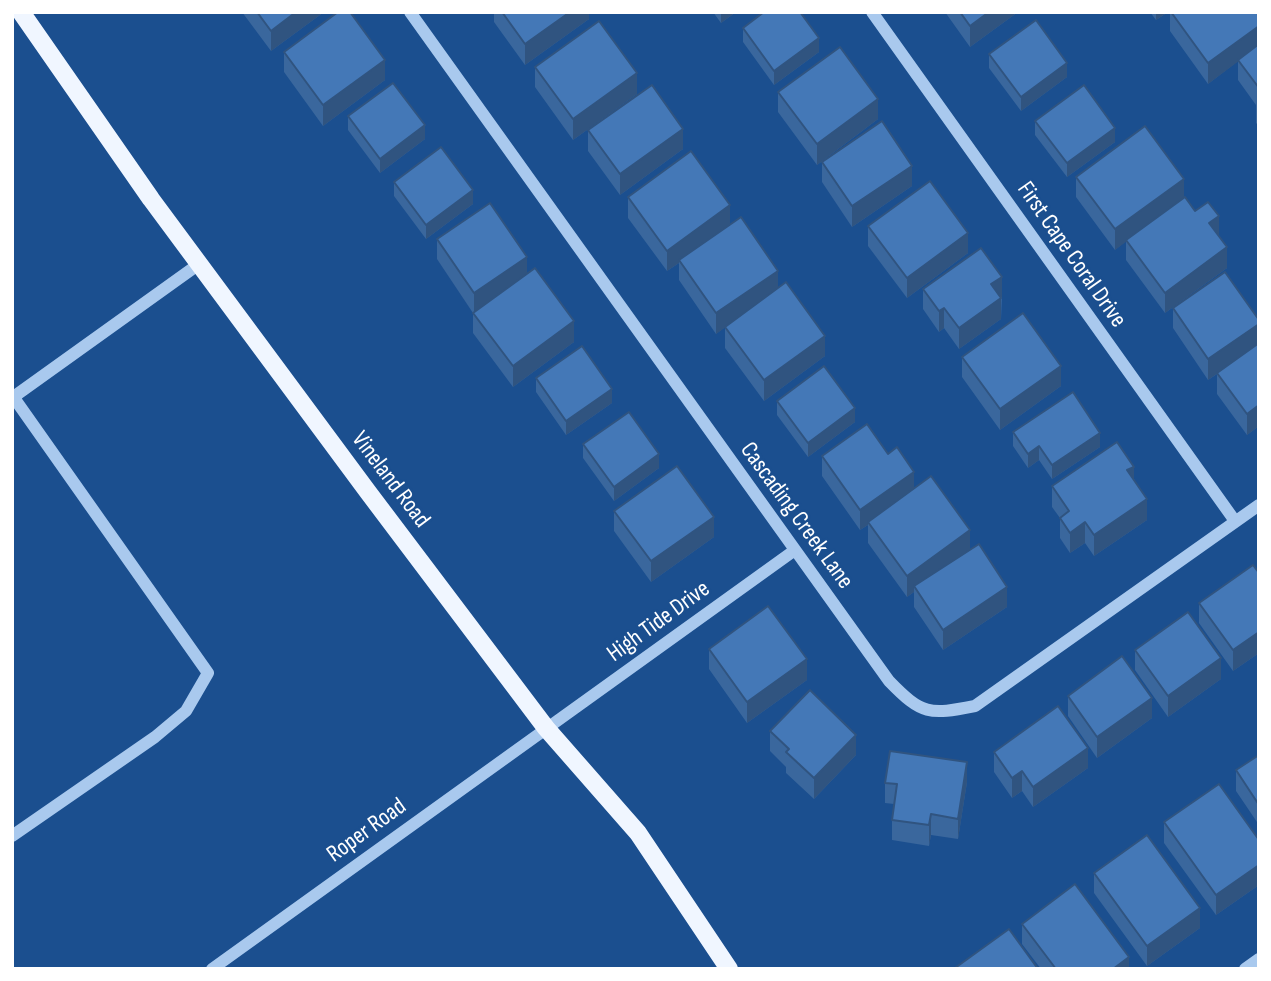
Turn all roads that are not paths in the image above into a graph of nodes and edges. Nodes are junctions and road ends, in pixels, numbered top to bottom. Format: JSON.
{"nodes":[{"id":1,"x":21,"y":12,"type":"edge"},
{"id":2,"x":410,"y":12,"type":"edge"},
{"id":3,"x":872,"y":12,"type":"edge"},
{"id":4,"x":199,"y":264,"type":"junction"},
{"id":5,"x":13,"y":397,"type":"edge"},
{"id":6,"x":1259,"y":505,"type":"edge"},
{"id":7,"x":1235,"y":522,"type":"junction"},
{"id":8,"x":795,"y":550,"type":"junction"},
{"id":9,"x":546,"y":728,"type":"junction"},
{"id":10,"x":12,"y":836,"type":"edge"},
{"id":11,"x":1259,"y":959,"type":"edge"},
{"id":12,"x":212,"y":969,"type":"edge"},
{"id":13,"x":729,"y":969,"type":"edge"},
{"id":14,"x":1245,"y":969,"type":"edge"}],
"edges":[{"from":1,"to":4,"type":"main road","name":"Vineland Road"},
{"from":2,"to":8,"type":"street","name":"Cascading Creek Lane"},
{"from":3,"to":7,"type":"street","name":"First Cape Coral Drive"},
{"from":4,"to":5,"type":"street"},
{"from":4,"to":9,"type":"main road","name":"Vineland Road"},
{"from":5,"to":10,"type":"street"},
{"from":6,"to":7,"type":"street","name":"Cascading Creek Lane"},
{"from":7,"to":8,"type":"street","name":"Cascading Creek Lane"},
{"from":8,"to":9,"type":"street","name":"High Tide Drive"},
{"from":9,"to":12,"type":"street","name":"Roper Road"},
{"from":9,"to":13,"type":"main road","name":"Vineland Road"},
{"from":11,"to":14,"type":"street"}]}
